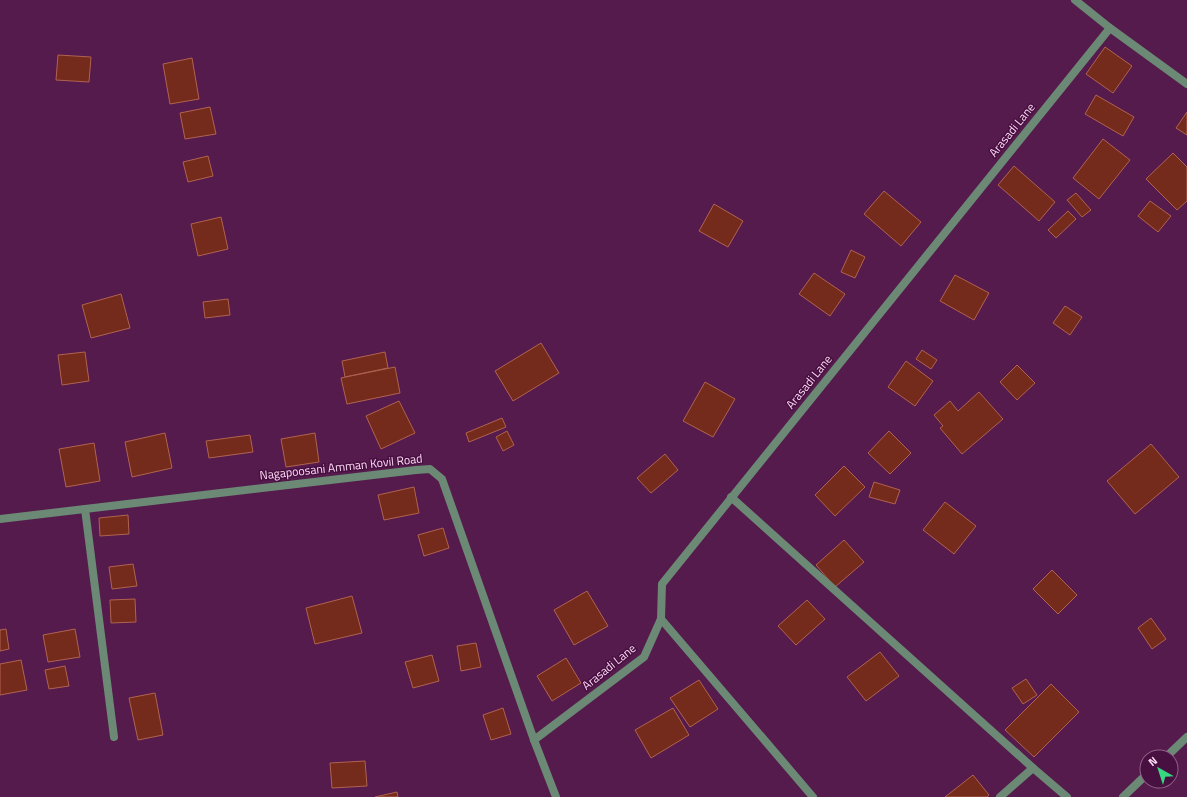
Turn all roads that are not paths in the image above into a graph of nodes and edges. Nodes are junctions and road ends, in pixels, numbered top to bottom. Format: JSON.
{"nodes":[{"id":1,"x":1075,"y":0,"type":"edge"},
{"id":2,"x":1110,"y":28,"type":"junction"},
{"id":3,"x":1187,"y":84,"type":"edge"},
{"id":4,"x":731,"y":497,"type":"junction"},
{"id":5,"x":85,"y":509,"type":"junction"},
{"id":6,"x":0,"y":519,"type":"edge"},
{"id":7,"x":661,"y":620,"type":"junction"},
{"id":8,"x":114,"y":737,"type":"dead end"},
{"id":9,"x":1187,"y":737,"type":"edge"},
{"id":10,"x":534,"y":740,"type":"junction"},
{"id":11,"x":1174,"y":749,"type":"edge"},
{"id":12,"x":1033,"y":768,"type":"junction"},
{"id":13,"x":1139,"y":782,"type":"edge"},
{"id":14,"x":556,"y":797,"type":"edge"},
{"id":15,"x":813,"y":797,"type":"edge"},
{"id":16,"x":1000,"y":797,"type":"edge"},
{"id":17,"x":1067,"y":797,"type":"edge"},
{"id":18,"x":1123,"y":797,"type":"edge"}],
"edges":[{"from":1,"to":2,"type":"street"},
{"from":2,"to":3,"type":"street"},
{"from":2,"to":4,"type":"street","name":"Arasadi Lane"},
{"from":4,"to":7,"type":"street","name":"Arasadi Lane"},
{"from":4,"to":12,"type":"street"},
{"from":5,"to":6,"type":"street","name":"Nagapoosani Amman Kovil Road"},
{"from":5,"to":8,"type":"street"},
{"from":5,"to":10,"type":"street","name":"Nagapoosani Amman Kovil Road"},
{"from":7,"to":10,"type":"street","name":"Arasadi Lane"},
{"from":7,"to":15,"type":"street"},
{"from":9,"to":11,"type":"street"},
{"from":10,"to":14,"type":"street","name":"Nagapoosani Amman Kovil Road"},
{"from":12,"to":16,"type":"street"},
{"from":12,"to":17,"type":"street"},
{"from":13,"to":18,"type":"street"}]}
